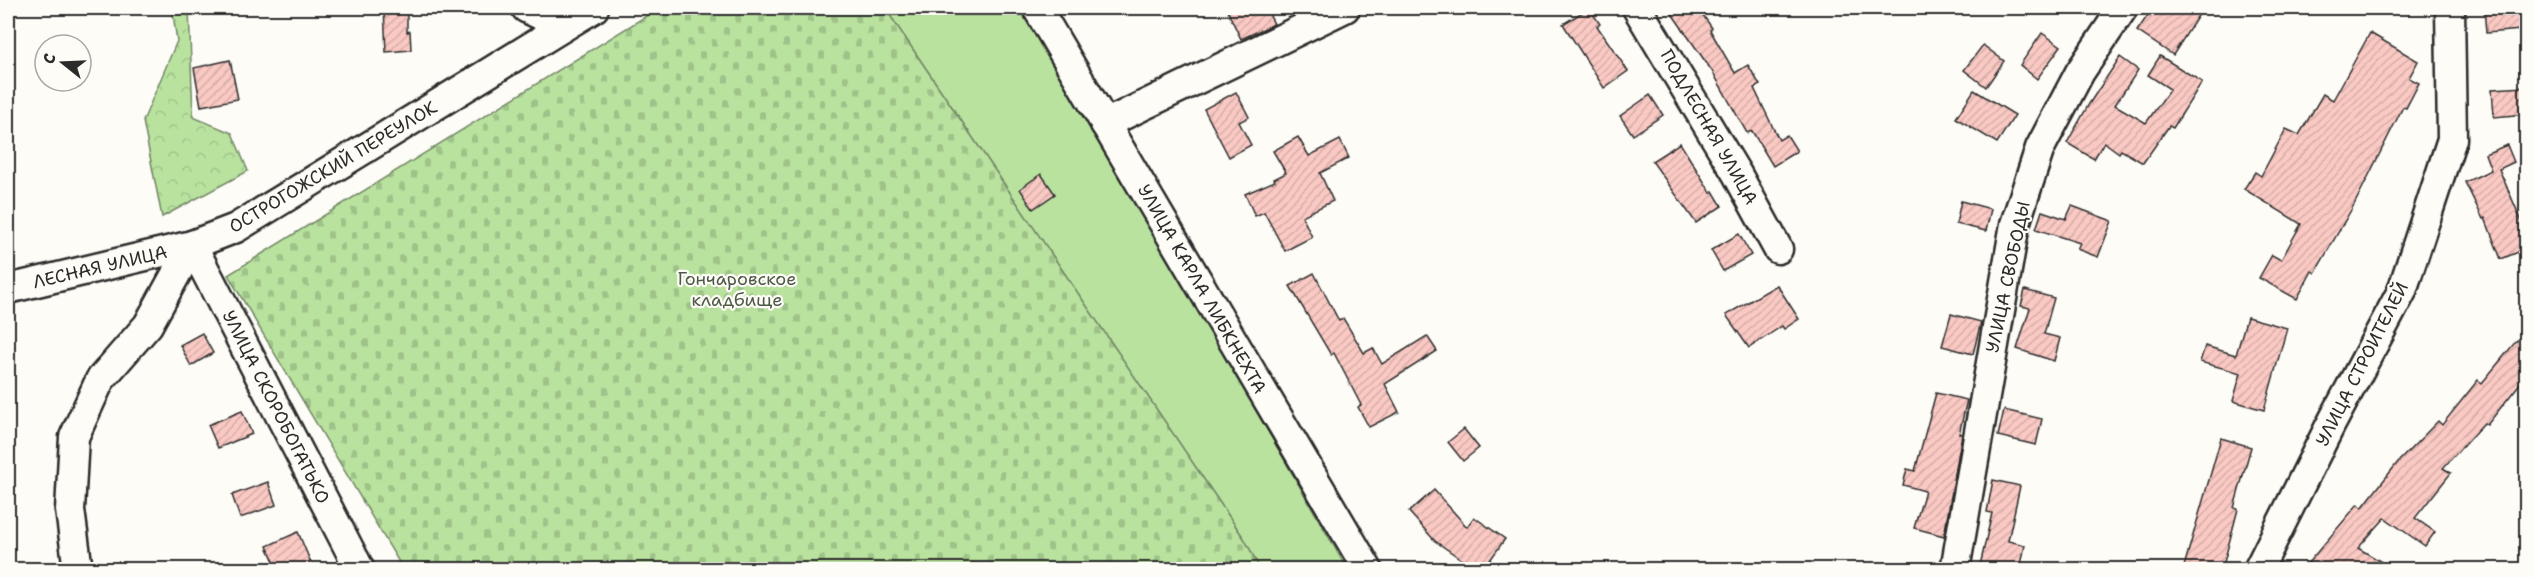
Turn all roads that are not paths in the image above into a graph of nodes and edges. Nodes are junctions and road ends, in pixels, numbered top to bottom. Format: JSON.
{"nodes":[{"id":1,"x":526,"y":8,"type":"edge"},
{"id":2,"x":594,"y":8,"type":"edge"},
{"id":3,"x":1037,"y":8,"type":"edge"},
{"id":4,"x":1345,"y":8,"type":"edge"},
{"id":5,"x":1637,"y":8,"type":"edge"},
{"id":6,"x":2123,"y":8,"type":"edge"},
{"id":7,"x":2450,"y":8,"type":"edge"},
{"id":8,"x":564,"y":26,"type":"junction"},
{"id":9,"x":1106,"y":124,"type":"junction"},
{"id":10,"x":192,"y":245,"type":"junction"},
{"id":11,"x":1778,"y":249,"type":"dead end"},
{"id":12,"x":8,"y":289,"type":"edge"},
{"id":13,"x":78,"y":570,"type":"edge"},
{"id":14,"x":360,"y":570,"type":"edge"},
{"id":15,"x":1368,"y":570,"type":"edge"},
{"id":16,"x":1955,"y":570,"type":"edge"},
{"id":17,"x":2258,"y":570,"type":"edge"}],
"edges":[{"from":1,"to":8,"type":"street"},
{"from":2,"to":8,"type":"street","name":"ОСТРОГОЖСКИЙ ПЕРЕУЛОК"},
{"from":3,"to":9,"type":"street","name":"УЛИЦА КАРЛА ЛИБКНЕХТА"},
{"from":4,"to":9,"type":"street"},
{"from":5,"to":11,"type":"street","name":"ПОДЛЕСНАЯ УЛИЦА"},
{"from":6,"to":16,"type":"street","name":"УЛИЦА СВОБОДЫ"},
{"from":7,"to":17,"type":"street","name":"УЛИЦА СТРОИТЕЛЕЙ"},
{"from":8,"to":10,"type":"street","name":"ОСТРОГОЖСКИЙ ПЕРЕУЛОК"},
{"from":9,"to":15,"type":"street","name":"УЛИЦА КАРЛА ЛИБКНЕХТА"},
{"from":10,"to":12,"type":"street","name":"ЛЕСНАЯ УЛИЦА"},
{"from":10,"to":13,"type":"street"},
{"from":10,"to":14,"type":"street","name":"УЛИЦА СКОРОБОГАТЬКО"}]}
